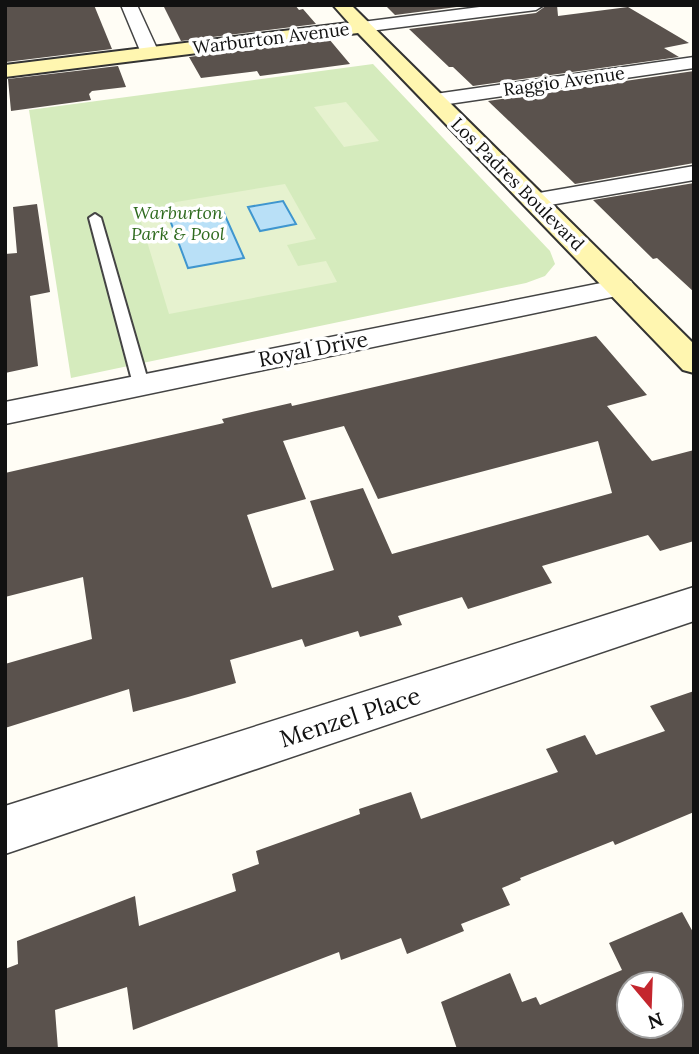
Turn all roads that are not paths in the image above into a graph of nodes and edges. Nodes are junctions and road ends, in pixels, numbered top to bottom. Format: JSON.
{"nodes":[{"id":1,"x":129,"y":5,"type":"edge"},
{"id":2,"x":341,"y":5,"type":"edge"},
{"id":3,"x":536,"y":5,"type":"edge"},
{"id":4,"x":362,"y":27,"type":"junction"},
{"id":5,"x":150,"y":53,"type":"junction"},
{"id":6,"x":694,"y":62,"type":"edge"},
{"id":7,"x":5,"y":71,"type":"edge"},
{"id":8,"x":435,"y":100,"type":"junction"},
{"id":9,"x":694,"y":173,"type":"edge"},
{"id":10,"x":533,"y":201,"type":"junction"},
{"id":11,"x":95,"y":218,"type":"dead end"},
{"id":12,"x":621,"y":287,"type":"junction"},
{"id":13,"x":691,"y":357,"type":"edge"},
{"id":14,"x":141,"y":384,"type":"junction"},
{"id":15,"x":5,"y":412,"type":"edge"},
{"id":16,"x":694,"y":604,"type":"edge"},
{"id":17,"x":5,"y":830,"type":"edge"}],
"edges":[{"from":1,"to":5,"type":"street"},
{"from":2,"to":4,"type":"street","name":"Los Padres Boulevard"},
{"from":3,"to":4,"type":"street","name":"Warburton Avenue"},
{"from":4,"to":5,"type":"street","name":"Warburton Avenue"},
{"from":4,"to":8,"type":"street","name":"Los Padres Boulevard"},
{"from":5,"to":7,"type":"street","name":"Warburton Avenue"},
{"from":6,"to":8,"type":"street","name":"Raggio Avenue"},
{"from":8,"to":10,"type":"street","name":"Los Padres Boulevard"},
{"from":9,"to":10,"type":"street"},
{"from":10,"to":12,"type":"street","name":"Los Padres Boulevard"},
{"from":11,"to":14,"type":"lane"},
{"from":12,"to":13,"type":"street","name":"Los Padres Boulevard"},
{"from":12,"to":14,"type":"street","name":"Royal Drive"},
{"from":14,"to":15,"type":"street","name":"Royal Drive"},
{"from":16,"to":17,"type":"street","name":"Menzel Place"}]}
